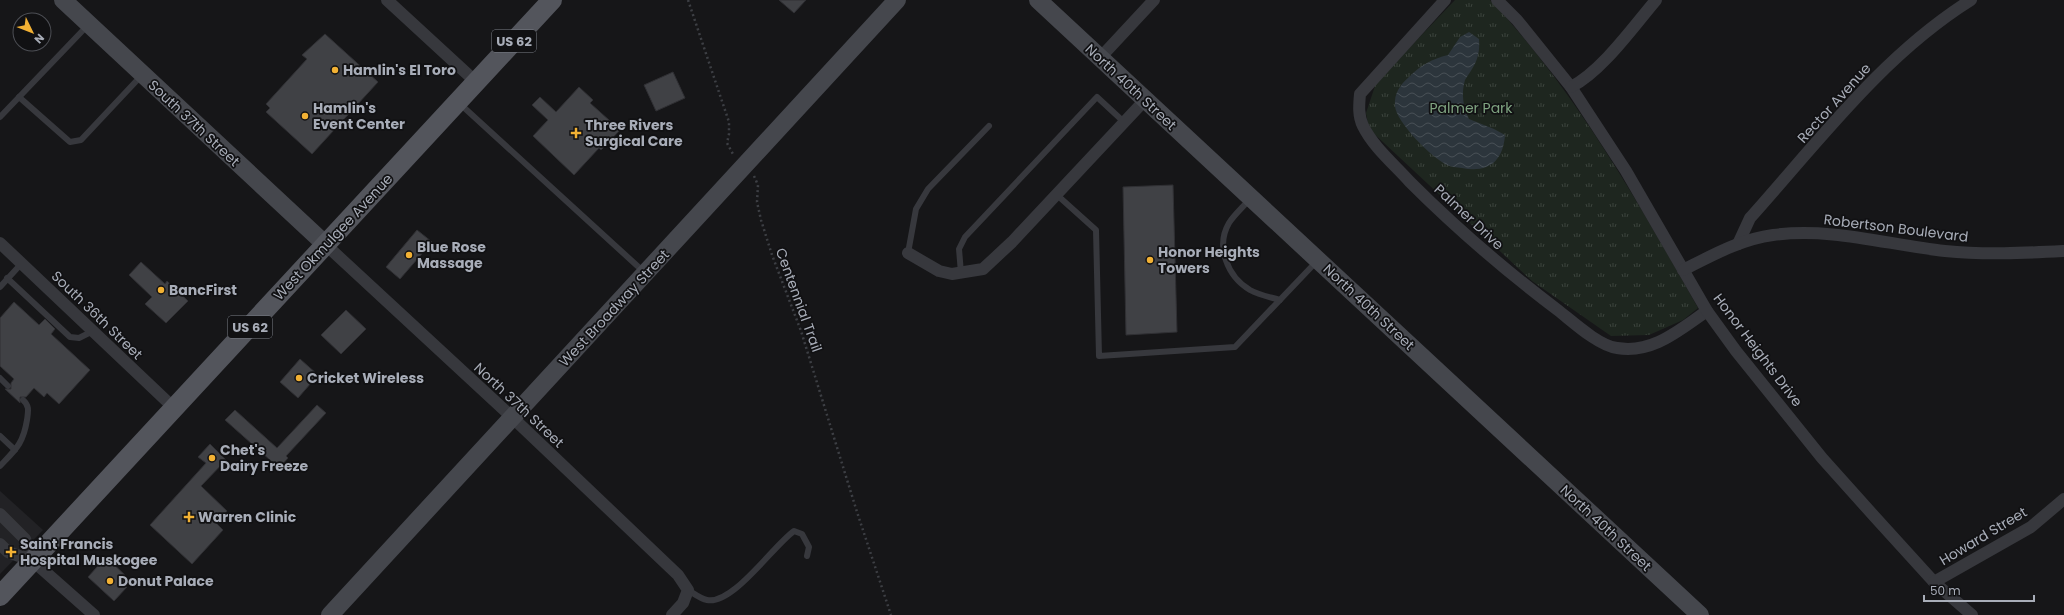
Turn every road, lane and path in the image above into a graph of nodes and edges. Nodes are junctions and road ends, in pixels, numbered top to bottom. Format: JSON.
{"nodes":[{"id":1,"x":63,"y":0,"type":"edge"},
{"id":2,"x":387,"y":0,"type":"edge"},
{"id":3,"x":688,"y":0,"type":"edge"},
{"id":4,"x":897,"y":0,"type":"edge"},
{"id":5,"x":1038,"y":0,"type":"edge"},
{"id":6,"x":1154,"y":0,"type":"edge"},
{"id":7,"x":1444,"y":0,"type":"edge"},
{"id":8,"x":1497,"y":0,"type":"edge"},
{"id":9,"x":1656,"y":0,"type":"edge"},
{"id":10,"x":1971,"y":0,"type":"edge"},
{"id":11,"x":548,"y":1,"type":"edge"},
{"id":12,"x":89,"y":24,"type":"junction"},
{"id":13,"x":1100,"y":58,"type":"junction"},
{"id":14,"x":142,"y":74,"type":"junction"},
{"id":15,"x":476,"y":82,"type":"junction"},
{"id":16,"x":1571,"y":87,"type":"junction"},
{"id":17,"x":19,"y":97,"type":"junction"},
{"id":18,"x":1145,"y":100,"type":"junction"},
{"id":19,"x":458,"y":101,"type":"junction"},
{"id":20,"x":0,"y":117,"type":"edge"},
{"id":21,"x":1124,"y":122,"type":"junction"},
{"id":22,"x":989,"y":126,"type":"dead end"},
{"id":23,"x":744,"y":166,"type":"junction"},
{"id":24,"x":1057,"y":195,"type":"junction"},
{"id":25,"x":1252,"y":197,"type":"junction"},
{"id":26,"x":0,"y":242,"type":"edge"},
{"id":27,"x":1738,"y":244,"type":"junction"},
{"id":28,"x":326,"y":246,"type":"junction"},
{"id":29,"x":2064,"y":251,"type":"edge"},
{"id":30,"x":908,"y":253,"type":"joint"},
{"id":31,"x":1318,"y":259,"type":"junction"},
{"id":32,"x":22,"y":263,"type":"junction"},
{"id":33,"x":1683,"y":270,"type":"junction"},
{"id":34,"x":645,"y":273,"type":"junction"},
{"id":35,"x":961,"y":273,"type":"junction"},
{"id":36,"x":7,"y":278,"type":"junction"},
{"id":37,"x":0,"y":287,"type":"edge"},
{"id":38,"x":1280,"y":300,"type":"junction"},
{"id":39,"x":1707,"y":311,"type":"junction"},
{"id":40,"x":93,"y":331,"type":"junction"},
{"id":41,"x":0,"y":378,"type":"edge"},
{"id":42,"x":8,"y":386,"type":"dead end"},
{"id":43,"x":23,"y":400,"type":"dead end"},
{"id":44,"x":174,"y":408,"type":"junction"},
{"id":45,"x":513,"y":418,"type":"junction"},
{"id":46,"x":0,"y":436,"type":"edge"},
{"id":47,"x":15,"y":450,"type":"junction"},
{"id":48,"x":0,"y":466,"type":"edge"},
{"id":49,"x":2064,"y":499,"type":"edge"},
{"id":50,"x":0,"y":514,"type":"edge"},
{"id":51,"x":0,"y":544,"type":"edge"},
{"id":52,"x":808,"y":556,"type":"dead end"},
{"id":53,"x":33,"y":561,"type":"junction"},
{"id":54,"x":1934,"y":582,"type":"junction"},
{"id":55,"x":688,"y":590,"type":"junction"},
{"id":56,"x":0,"y":596,"type":"edge"},
{"id":57,"x":94,"y":615,"type":"edge"},
{"id":58,"x":330,"y":615,"type":"edge"},
{"id":59,"x":672,"y":615,"type":"edge"},
{"id":60,"x":891,"y":615,"type":"edge"},
{"id":61,"x":1700,"y":615,"type":"edge"},
{"id":62,"x":1972,"y":615,"type":"edge"}],
"edges":[{"from":1,"to":12,"type":"street","name":"South 37th Street"},
{"from":2,"to":15,"type":"street"},
{"from":3,"to":23,"type":"path","name":"Centennial Trail"},
{"from":4,"to":23,"type":"street","name":"West Broadway Street"},
{"from":5,"to":13,"type":"street","name":"North 40th Street"},
{"from":6,"to":13,"type":"street"},
{"from":7,"to":39,"type":"street","name":"Palmer Drive"},
{"from":8,"to":16,"type":"street","name":"Honor Heights Drive"},
{"from":9,"to":16,"type":"street"},
{"from":10,"to":27,"type":"street","name":"Rector Avenue"},
{"from":11,"to":15,"type":"main road","name":"West Okmulgee Avenue","number":"US 62"},
{"from":12,"to":14,"type":"street","name":"South 37th Street"},
{"from":12,"to":17,"type":"lane"},
{"from":13,"to":18,"type":"street","name":"North 40th Street"},
{"from":14,"to":17,"type":"lane"},
{"from":14,"to":28,"type":"street","name":"South 37th Street"},
{"from":15,"to":19,"type":"main road","name":"West Okmulgee Avenue","number":"US 62"},
{"from":16,"to":33,"type":"street","name":"Honor Heights Drive"},
{"from":17,"to":20,"type":"lane"},
{"from":18,"to":21,"type":"street"},
{"from":18,"to":25,"type":"street","name":"North 40th Street"},
{"from":19,"to":28,"type":"main road","name":"West Okmulgee Avenue","number":"US 62"},
{"from":19,"to":34,"type":"lane"},
{"from":21,"to":24,"type":"street"},
{"from":21,"to":35,"type":"lane"},
{"from":22,"to":30,"type":"lane"},
{"from":23,"to":34,"type":"street","name":"West Broadway Street"},
{"from":23,"to":60,"type":"path","name":"Centennial Trail"},
{"from":24,"to":35,"type":"street"},
{"from":24,"to":38,"type":"lane"},
{"from":25,"to":31,"type":"street","name":"North 40th Street"},
{"from":25,"to":38,"type":"lane"},
{"from":26,"to":32,"type":"street","name":"South 36th Street"},
{"from":27,"to":29,"type":"street","name":"Robertson Boulevard"},
{"from":27,"to":33,"type":"street","name":"Robertson Boulevard"},
{"from":28,"to":44,"type":"main road","name":"West Okmulgee Avenue","number":"US 62"},
{"from":28,"to":45,"type":"street","name":"North 37th Street"},
{"from":30,"to":35,"type":"street"},
{"from":31,"to":38,"type":"lane"},
{"from":31,"to":61,"type":"street","name":"North 40th Street"},
{"from":32,"to":36,"type":"lane"},
{"from":32,"to":40,"type":"street","name":"South 36th Street"},
{"from":33,"to":39,"type":"street","name":"Honor Heights Drive"},
{"from":34,"to":45,"type":"street","name":"West Broadway Street"},
{"from":36,"to":37,"type":"lane"},
{"from":36,"to":40,"type":"lane"},
{"from":39,"to":54,"type":"street","name":"Honor Heights Drive"},
{"from":40,"to":44,"type":"street","name":"South 36th Street"},
{"from":41,"to":42,"type":"lane"},
{"from":43,"to":47,"type":"lane"},
{"from":44,"to":53,"type":"main road","name":"West Okmulgee Avenue","number":"US 62"},
{"from":45,"to":55,"type":"street","name":"North 37th Street"},
{"from":45,"to":58,"type":"street","name":"West Broadway Street"},
{"from":46,"to":47,"type":"lane"},
{"from":47,"to":48,"type":"lane"},
{"from":49,"to":54,"type":"street","name":"Howard Street"},
{"from":50,"to":53,"type":"street"},
{"from":51,"to":53,"type":"street"},
{"from":52,"to":55,"type":"lane"},
{"from":53,"to":56,"type":"main road","name":"West Okmulgee Avenue","number":"US 62"},
{"from":53,"to":57,"type":"street"},
{"from":54,"to":62,"type":"street","name":"Honor Heights Drive"},
{"from":55,"to":59,"type":"street"}]}
